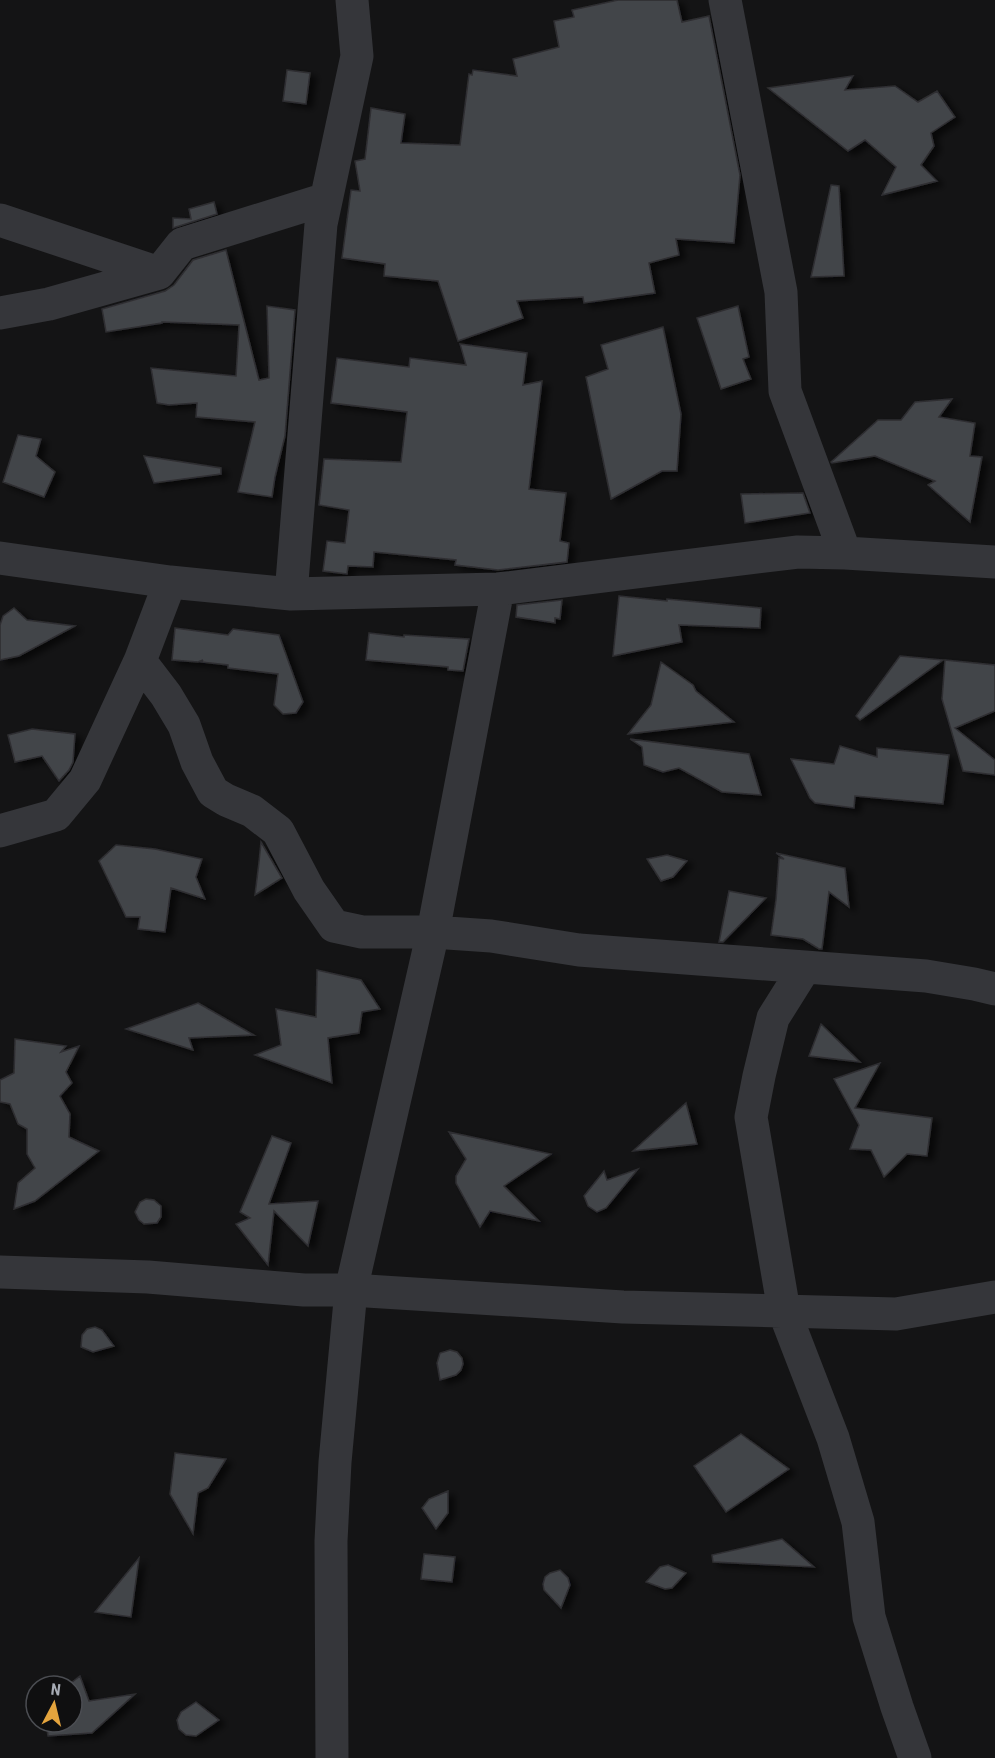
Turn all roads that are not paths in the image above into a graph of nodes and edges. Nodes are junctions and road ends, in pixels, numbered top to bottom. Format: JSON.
{"nodes":[{"id":1,"x":352,"y":0,"type":"edge"},
{"id":2,"x":725,"y":0,"type":"edge"},
{"id":3,"x":326,"y":198,"type":"junction"},
{"id":4,"x":0,"y":220,"type":"edge"},
{"id":5,"x":159,"y":273,"type":"junction"},
{"id":6,"x":0,"y":313,"type":"edge"},
{"id":7,"x":845,"y":553,"type":"junction"},
{"id":8,"x":0,"y":558,"type":"edge"},
{"id":9,"x":995,"y":562,"type":"edge"},
{"id":10,"x":170,"y":582,"type":"junction"},
{"id":11,"x":498,"y":589,"type":"junction"},
{"id":12,"x":291,"y":594,"type":"junction"},
{"id":13,"x":140,"y":661,"type":"junction"},
{"id":14,"x":0,"y":831,"type":"edge"},
{"id":15,"x":433,"y":932,"type":"junction"},
{"id":16,"x":805,"y":967,"type":"junction"},
{"id":17,"x":995,"y":989,"type":"edge"},
{"id":18,"x":0,"y":1272,"type":"edge"},
{"id":19,"x":351,"y":1290,"type":"junction"},
{"id":20,"x":995,"y":1297,"type":"edge"},
{"id":21,"x":784,"y":1311,"type":"junction"},
{"id":22,"x":332,"y":1758,"type":"edge"},
{"id":23,"x":915,"y":1758,"type":"edge"}],
"edges":[{"from":1,"to":3,"type":"street"},
{"from":2,"to":7,"type":"street"},
{"from":3,"to":5,"type":"street"},
{"from":3,"to":12,"type":"street"},
{"from":4,"to":5,"type":"street"},
{"from":5,"to":6,"type":"street"},
{"from":7,"to":9,"type":"street"},
{"from":7,"to":11,"type":"street"},
{"from":8,"to":10,"type":"street"},
{"from":10,"to":12,"type":"street"},
{"from":10,"to":13,"type":"street"},
{"from":11,"to":12,"type":"street"},
{"from":11,"to":15,"type":"street"},
{"from":13,"to":14,"type":"street"},
{"from":13,"to":15,"type":"street"},
{"from":15,"to":16,"type":"street"},
{"from":15,"to":19,"type":"street"},
{"from":16,"to":17,"type":"street"},
{"from":16,"to":21,"type":"street"},
{"from":18,"to":19,"type":"street"},
{"from":19,"to":21,"type":"street"},
{"from":19,"to":22,"type":"street"},
{"from":20,"to":21,"type":"street"},
{"from":21,"to":23,"type":"street"}]}
